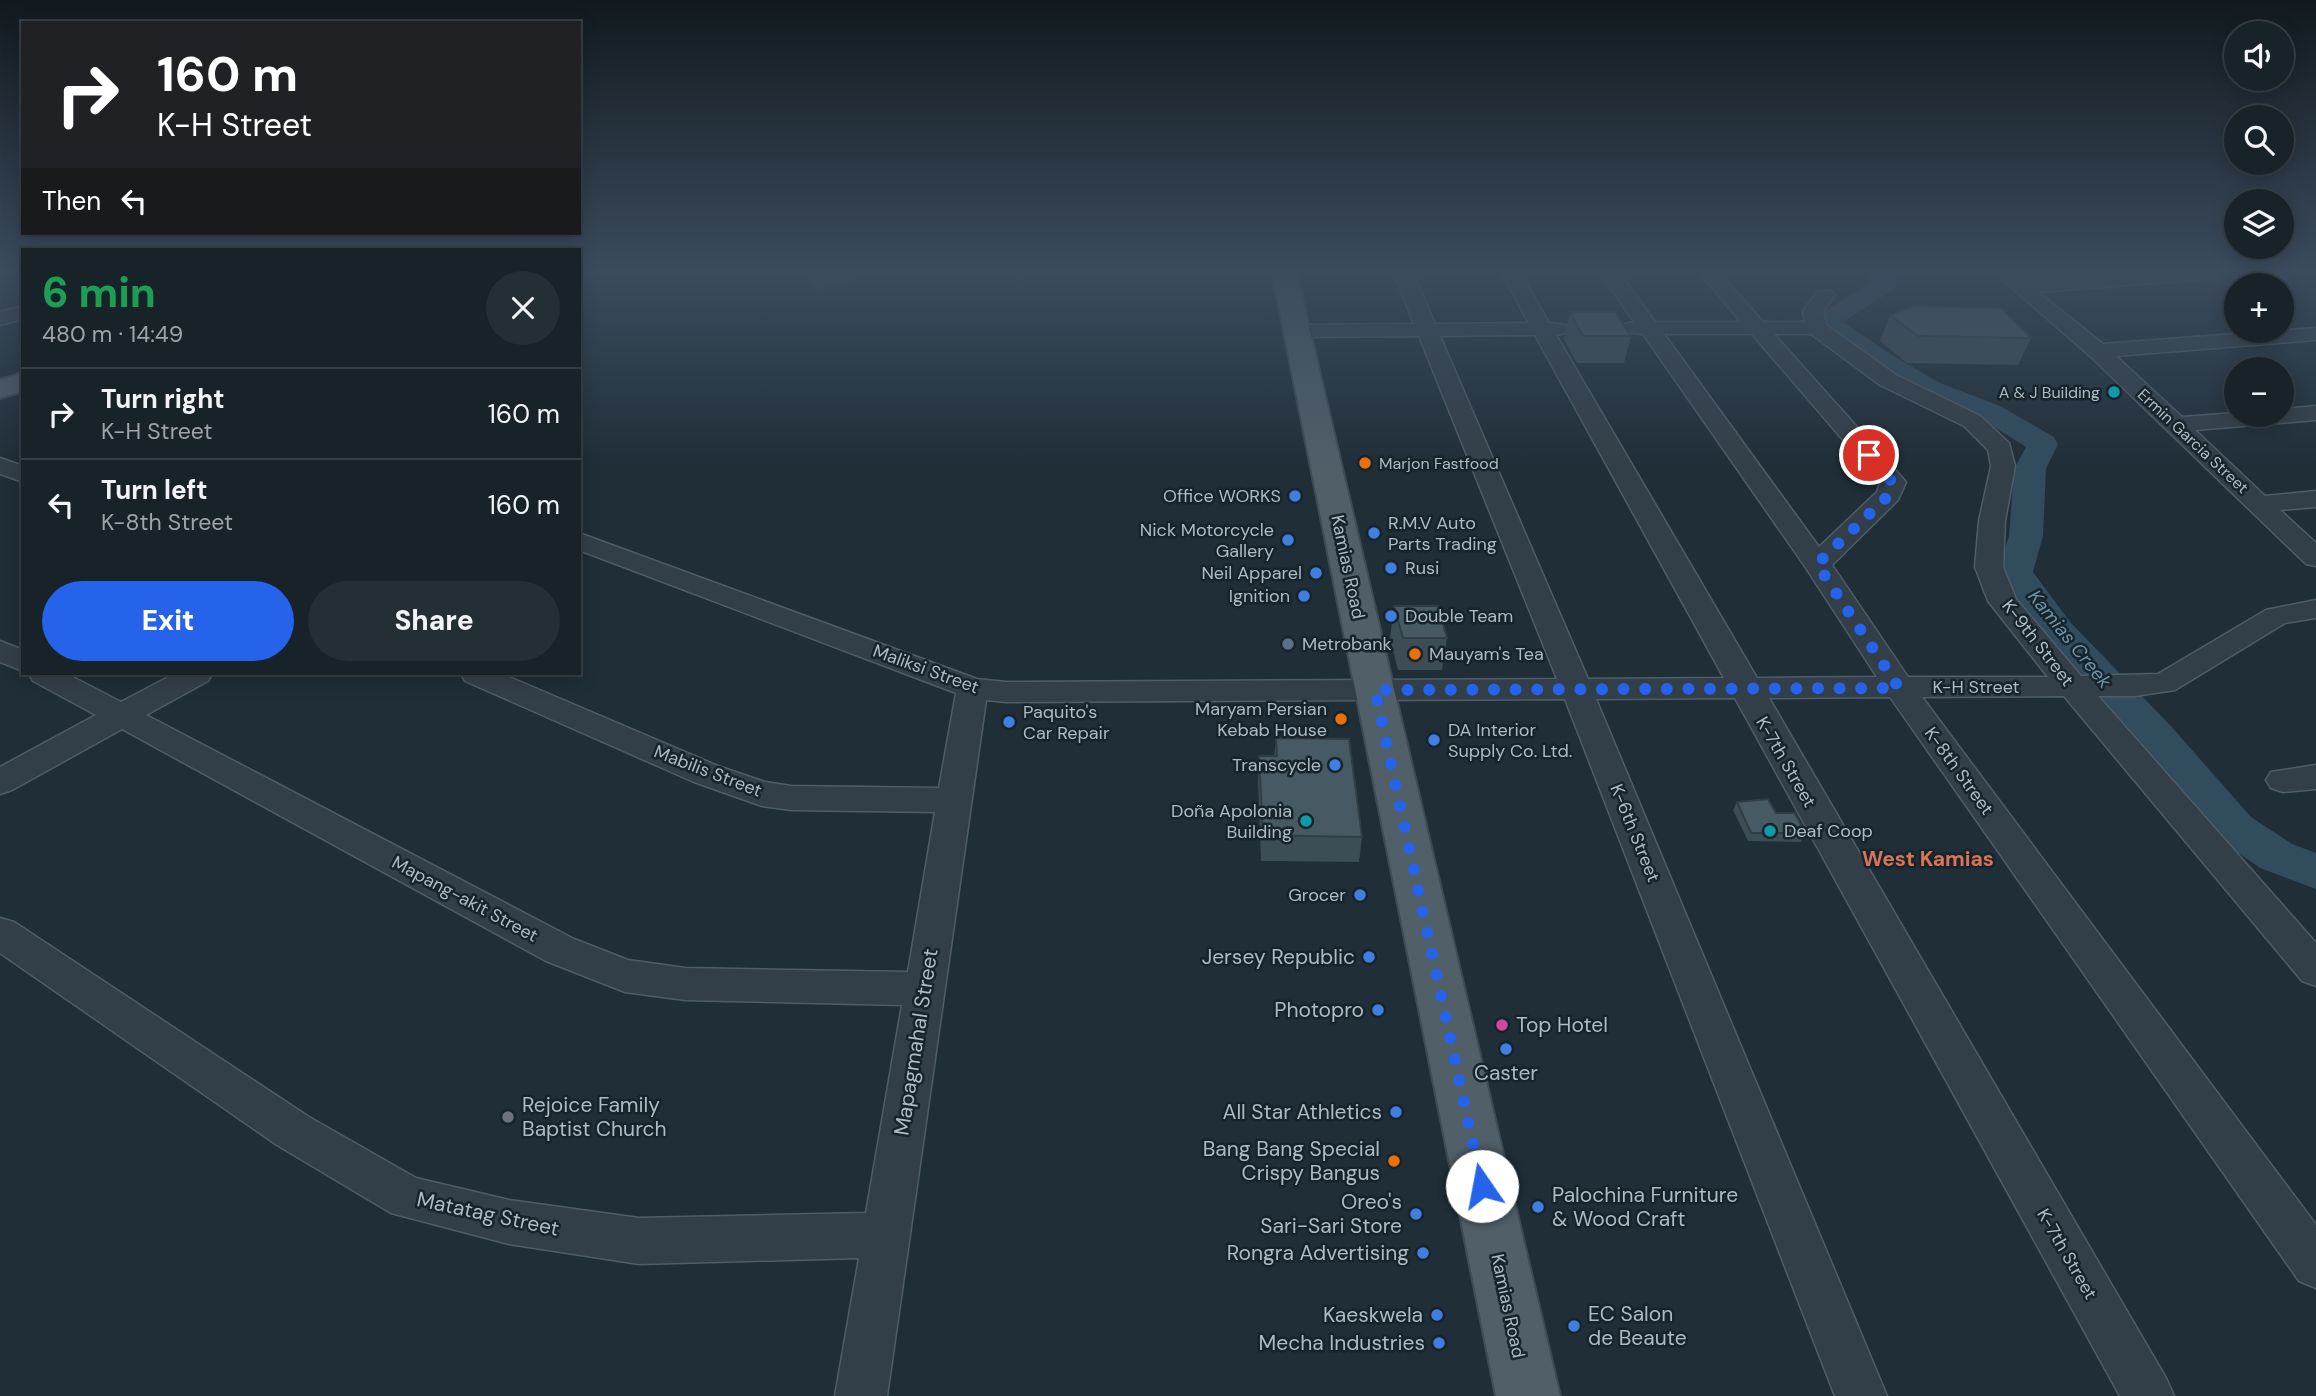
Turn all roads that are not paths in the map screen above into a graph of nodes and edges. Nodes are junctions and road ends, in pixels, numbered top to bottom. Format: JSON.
{"nodes":[{"id":1,"x":1297,"y":337,"type":"edge"},
{"id":2,"x":1429,"y":337,"type":"edge"},
{"id":3,"x":1547,"y":337,"type":"edge"},
{"id":4,"x":1655,"y":337,"type":"edge"},
{"id":5,"x":1764,"y":337,"type":"edge"},
{"id":6,"x":1829,"y":337,"type":"edge"},
{"id":7,"x":2081,"y":337,"type":"edge"},
{"id":8,"x":2276,"y":337,"type":"edge"},
{"id":9,"x":2098,"y":351,"type":"junction"},
{"id":10,"x":21,"y":382,"type":"edge"},
{"id":11,"x":0,"y":390,"type":"edge"},
{"id":12,"x":2316,"y":413,"type":"edge"},
{"id":13,"x":2176,"y":425,"type":"junction"},
{"id":14,"x":0,"y":465,"type":"edge"},
{"id":15,"x":21,"y":474,"type":"edge"},
{"id":16,"x":2316,"y":499,"type":"edge"},
{"id":17,"x":2259,"y":504,"type":"junction"},
{"id":18,"x":581,"y":542,"type":"edge"},
{"id":19,"x":2316,"y":558,"type":"edge"},
{"id":20,"x":1817,"y":564,"type":"junction"},
{"id":21,"x":2316,"y":609,"type":"edge"},
{"id":22,"x":0,"y":650,"type":"edge"},
{"id":23,"x":21,"y":661,"type":"edge"},
{"id":24,"x":46,"y":675,"type":"edge"},
{"id":25,"x":195,"y":675,"type":"edge"},
{"id":26,"x":478,"y":675,"type":"edge"},
{"id":27,"x":2080,"y":686,"type":"junction"},
{"id":28,"x":1743,"y":687,"type":"junction"},
{"id":29,"x":972,"y":688,"type":"junction"},
{"id":30,"x":1576,"y":688,"type":"junction"},
{"id":31,"x":1899,"y":688,"type":"junction"},
{"id":32,"x":1375,"y":690,"type":"junction"},
{"id":33,"x":120,"y":715,"type":"junction"},
{"id":34,"x":0,"y":782,"type":"edge"},
{"id":35,"x":954,"y":800,"type":"junction"},
{"id":36,"x":0,"y":933,"type":"edge"},
{"id":37,"x":2316,"y":970,"type":"edge"},
{"id":38,"x":925,"y":989,"type":"junction"},
{"id":39,"x":886,"y":1235,"type":"junction"},
{"id":40,"x":2316,"y":1264,"type":"edge"},
{"id":41,"x":861,"y":1396,"type":"edge"},
{"id":42,"x":1528,"y":1396,"type":"edge"},
{"id":43,"x":1861,"y":1396,"type":"edge"},
{"id":44,"x":2148,"y":1396,"type":"edge"}],
"edges":[{"from":1,"to":32,"type":"main road","name":"Kamias Road"},
{"from":2,"to":30,"type":"street","name":"K-6th Street"},
{"from":3,"to":28,"type":"street","name":"K-7th Street"},
{"from":4,"to":20,"type":"street","name":"K-8th Street"},
{"from":5,"to":20,"type":"street"},
{"from":6,"to":27,"type":"street","name":"K-9th Street"},
{"from":7,"to":9,"type":"street","name":"Ermin Garcia Street"},
{"from":8,"to":9,"type":"street"},
{"from":9,"to":13,"type":"street","name":"Ermin Garcia Street"},
{"from":10,"to":11,"type":"main road"},
{"from":12,"to":13,"type":"street"},
{"from":13,"to":17,"type":"street","name":"Ermin Garcia Street"},
{"from":14,"to":15,"type":"street"},
{"from":16,"to":17,"type":"street"},
{"from":17,"to":19,"type":"street","name":"Ermin Garcia Street"},
{"from":18,"to":29,"type":"street","name":"Maliksi Street"},
{"from":20,"to":31,"type":"street","name":"K-8th Street"},
{"from":21,"to":27,"type":"street","name":"K-H Street"},
{"from":22,"to":23,"type":"street"},
{"from":24,"to":33,"type":"street","name":"Mapang-akit Street"},
{"from":25,"to":33,"type":"street"},
{"from":26,"to":35,"type":"street","name":"Mabilis Street"},
{"from":27,"to":31,"type":"street","name":"K-H Street"},
{"from":27,"to":37,"type":"street","name":"K-9th Street"},
{"from":28,"to":30,"type":"street","name":"K-H Street"},
{"from":28,"to":31,"type":"street","name":"K-H Street"},
{"from":28,"to":44,"type":"street","name":"K-7th Street"},
{"from":29,"to":32,"type":"street","name":"Maliksi Street"},
{"from":29,"to":35,"type":"street","name":"Mapagmahal Street"},
{"from":30,"to":32,"type":"street","name":"K-H Street"},
{"from":30,"to":43,"type":"street","name":"K-6th Street"},
{"from":31,"to":40,"type":"street","name":"K-8th Street"},
{"from":32,"to":42,"type":"main road","name":"Kamias Road"},
{"from":33,"to":34,"type":"street"},
{"from":33,"to":38,"type":"street","name":"Mapang-akit Street"},
{"from":35,"to":38,"type":"street","name":"Mapagmahal Street"},
{"from":36,"to":39,"type":"street","name":"Matatag Street"},
{"from":38,"to":39,"type":"street","name":"Mapagmahal Street"},
{"from":39,"to":41,"type":"street","name":"Mapagmahal Street"}]}
